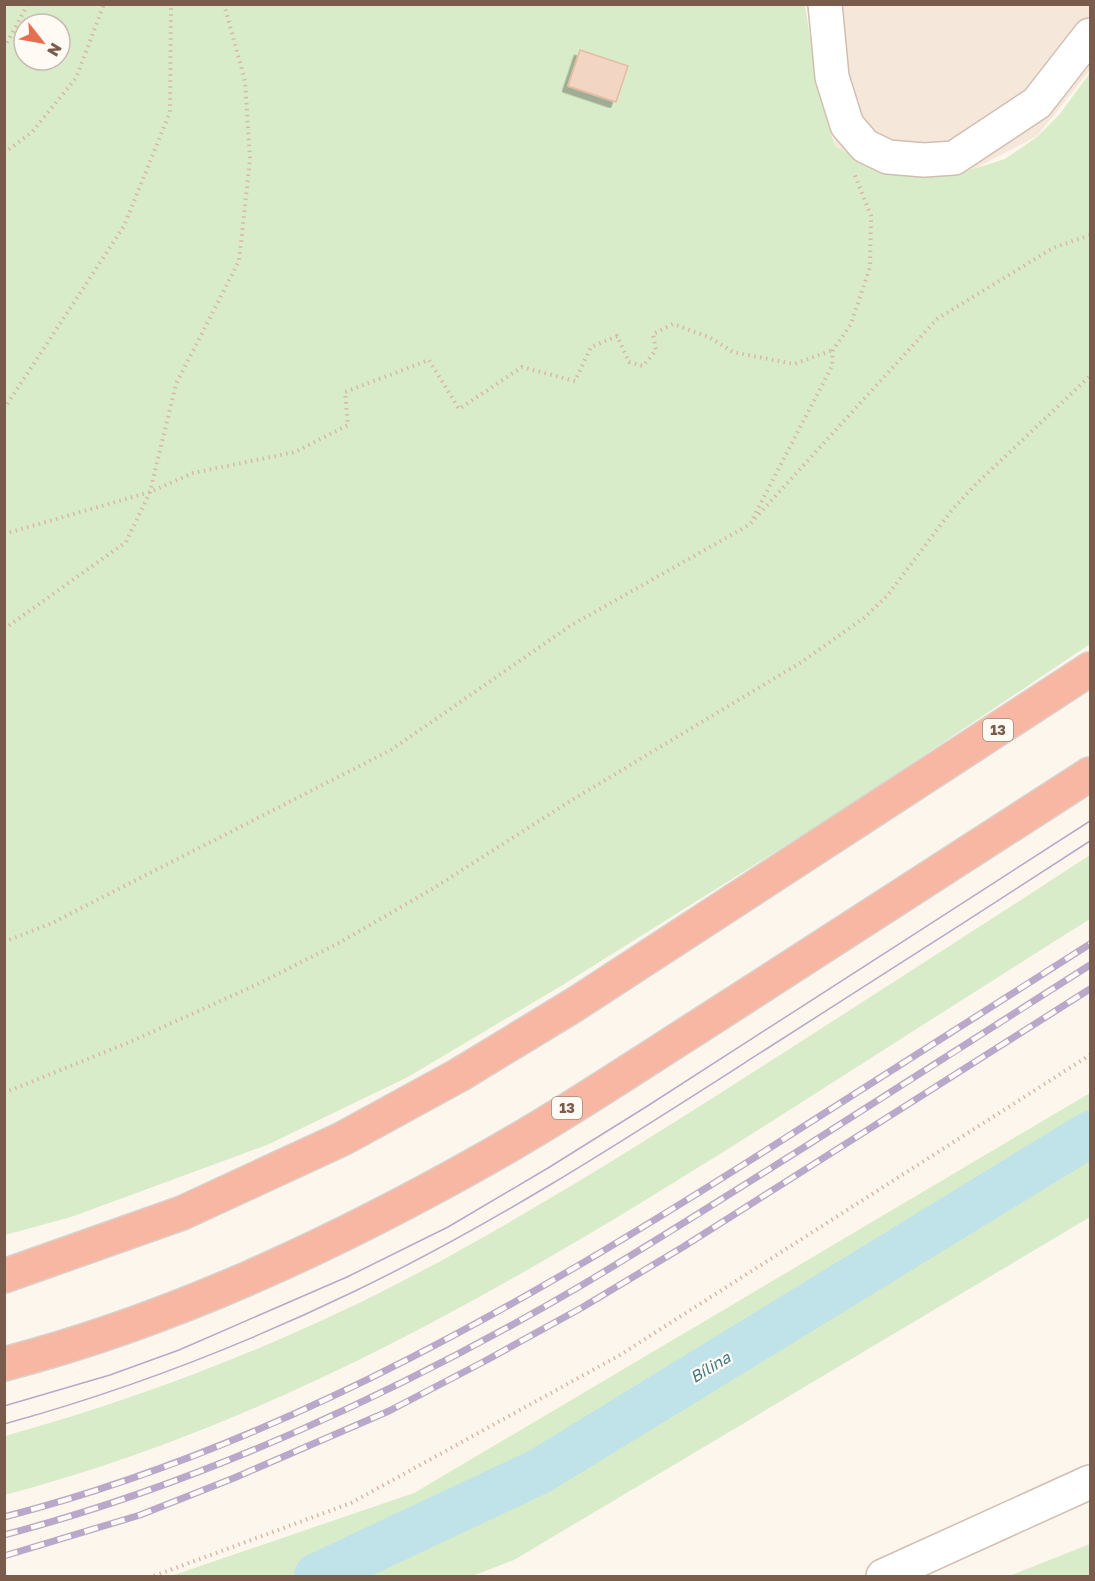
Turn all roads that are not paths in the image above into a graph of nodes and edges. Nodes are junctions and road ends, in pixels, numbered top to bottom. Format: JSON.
{"nodes":[{"id":1,"x":825,"y":4,"type":"edge"},
{"id":2,"x":1090,"y":35,"type":"edge"},
{"id":3,"x":1090,"y":669,"type":"edge"},
{"id":4,"x":1090,"y":774,"type":"edge"},
{"id":5,"x":4,"y":1276,"type":"edge"},
{"id":6,"x":4,"y":1364,"type":"edge"},
{"id":7,"x":1090,"y":1482,"type":"edge"},
{"id":8,"x":883,"y":1576,"type":"edge"}],
"edges":[{"from":1,"to":2,"type":"street"},
{"from":3,"to":5,"type":"highway","number":"13"},
{"from":4,"to":6,"type":"highway","number":"13"},
{"from":7,"to":8,"type":"street"}]}
